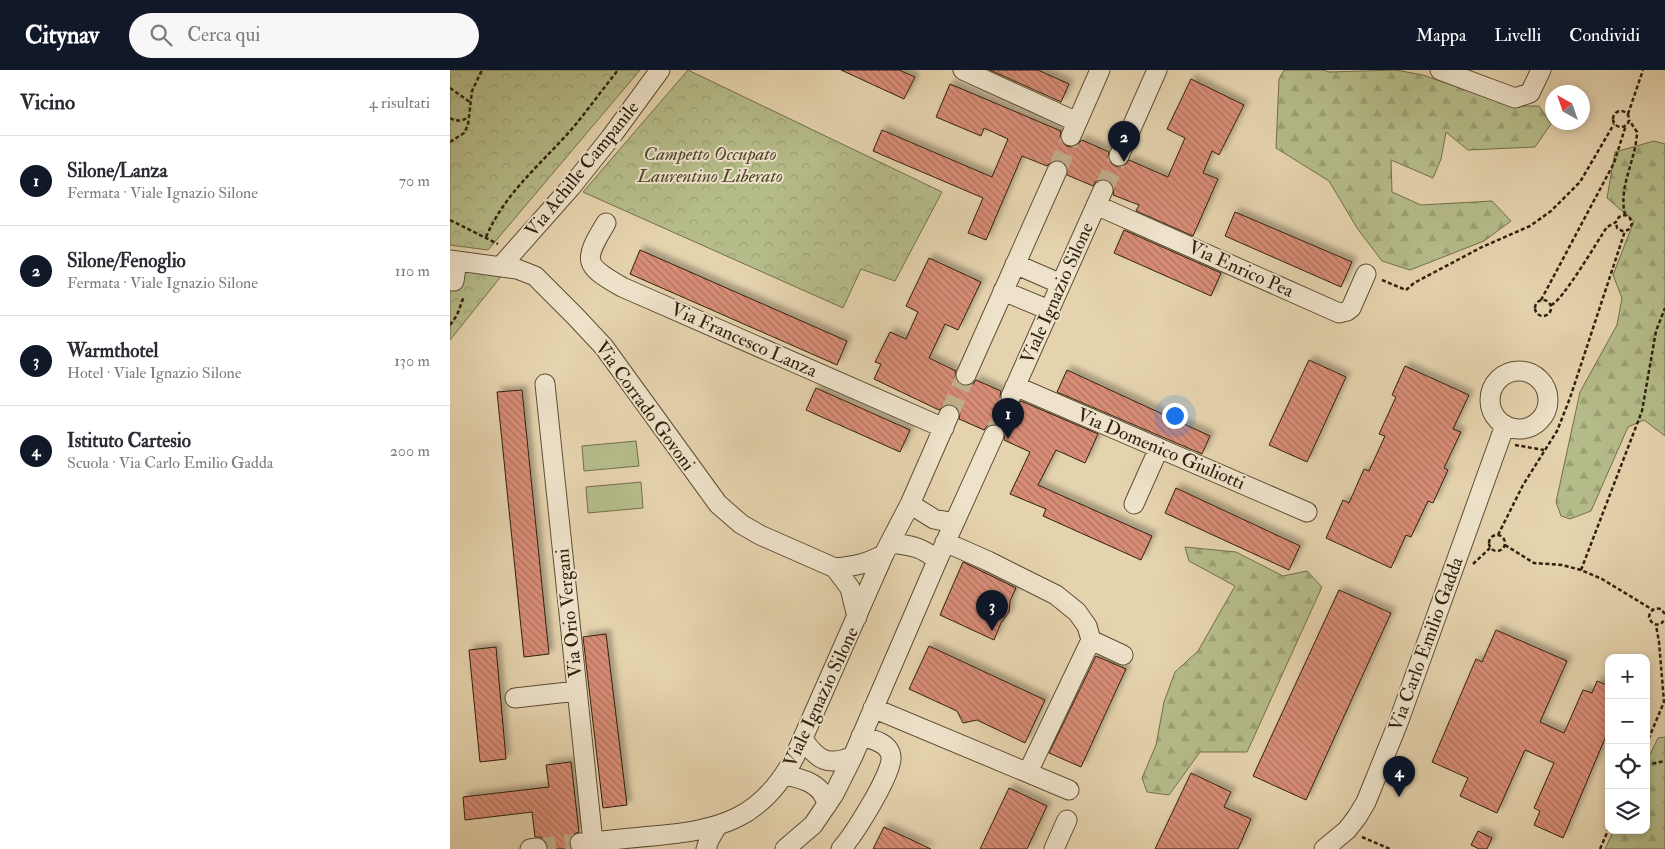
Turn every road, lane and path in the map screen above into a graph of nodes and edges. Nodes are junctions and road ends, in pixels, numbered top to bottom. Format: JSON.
{"nodes":[{"id":1,"x":482,"y":70,"type":"edge"},
{"id":2,"x":618,"y":70,"type":"edge"},
{"id":3,"x":660,"y":70,"type":"edge"},
{"id":4,"x":963,"y":70,"type":"edge"},
{"id":5,"x":1100,"y":70,"type":"edge"},
{"id":6,"x":1157,"y":70,"type":"edge"},
{"id":7,"x":1440,"y":70,"type":"edge"},
{"id":8,"x":1541,"y":70,"type":"edge"},
{"id":9,"x":1643,"y":70,"type":"edge"},
{"id":10,"x":450,"y":88,"type":"edge"},
{"id":11,"x":470,"y":102,"type":"junction"},
{"id":12,"x":1628,"y":114,"type":"junction"},
{"id":13,"x":469,"y":117,"type":"junction"},
{"id":14,"x":450,"y":118,"type":"edge"},
{"id":15,"x":1629,"y":120,"type":"junction"},
{"id":16,"x":1614,"y":124,"type":"junction"},
{"id":17,"x":1626,"y":125,"type":"junction"},
{"id":18,"x":450,"y":142,"type":"edge"},
{"id":19,"x":1118,"y":156,"type":"tunnel mouth"},
{"id":20,"x":1057,"y":171,"type":"tunnel mouth"},
{"id":21,"x":1099,"y":198,"type":"joint"},
{"id":22,"x":1625,"y":215,"type":"junction"},
{"id":23,"x":450,"y":220,"type":"edge"},
{"id":24,"x":1616,"y":222,"type":"junction"},
{"id":25,"x":606,"y":223,"type":"dead end"},
{"id":26,"x":1625,"y":230,"type":"junction"},
{"id":27,"x":486,"y":238,"type":"junction"},
{"id":28,"x":498,"y":244,"type":"dead end"},
{"id":29,"x":454,"y":260,"type":"edge"},
{"id":30,"x":1015,"y":264,"type":"junction"},
{"id":31,"x":501,"y":266,"type":"junction"},
{"id":32,"x":1366,"y":274,"type":"joint"},
{"id":33,"x":450,"y":280,"type":"edge"},
{"id":34,"x":1061,"y":284,"type":"junction"},
{"id":35,"x":1003,"y":291,"type":"junction"},
{"id":36,"x":1541,"y":300,"type":"junction"},
{"id":37,"x":1551,"y":305,"type":"junction"},
{"id":38,"x":1665,"y":308,"type":"edge"},
{"id":39,"x":1049,"y":310,"type":"junction"},
{"id":40,"x":966,"y":376,"type":"tunnel mouth"},
{"id":41,"x":545,"y":384,"type":"dead end"},
{"id":42,"x":1013,"y":391,"type":"joint"},
{"id":43,"x":946,"y":421,"type":"joint"},
{"id":44,"x":1502,"y":434,"type":"joint"},
{"id":45,"x":994,"y":435,"type":"tunnel mouth"},
{"id":46,"x":1158,"y":448,"type":"junction"},
{"id":47,"x":1545,"y":450,"type":"junction"},
{"id":48,"x":910,"y":504,"type":"junction"},
{"id":49,"x":1134,"y":504,"type":"dead end"},
{"id":50,"x":1307,"y":512,"type":"dead end"},
{"id":51,"x":954,"y":523,"type":"junction"},
{"id":52,"x":1498,"y":536,"type":"junction"},
{"id":53,"x":945,"y":542,"type":"junction"},
{"id":54,"x":1505,"y":545,"type":"junction"},
{"id":55,"x":888,"y":548,"type":"junction"},
{"id":56,"x":937,"y":561,"type":"junction"},
{"id":57,"x":835,"y":568,"type":"junction"},
{"id":58,"x":1581,"y":570,"type":"junction"},
{"id":59,"x":1653,"y":610,"type":"junction"},
{"id":60,"x":1665,"y":614,"type":"edge"},
{"id":61,"x":857,"y":617,"type":"junction"},
{"id":62,"x":1665,"y":620,"type":"edge"},
{"id":63,"x":1656,"y":624,"type":"junction"},
{"id":64,"x":1091,"y":640,"type":"junction"},
{"id":65,"x":1123,"y":655,"type":"dead end"},
{"id":66,"x":577,"y":691,"type":"junction"},
{"id":67,"x":515,"y":698,"type":"dead end"},
{"id":68,"x":874,"y":708,"type":"junction"},
{"id":69,"x":861,"y":736,"type":"junction"},
{"id":70,"x":803,"y":739,"type":"junction"},
{"id":71,"x":1646,"y":744,"type":"edge"},
{"id":72,"x":853,"y":756,"type":"junction"},
{"id":73,"x":1665,"y":761,"type":"edge"},
{"id":74,"x":1650,"y":764,"type":"edge"},
{"id":75,"x":1028,"y":772,"type":"junction"},
{"id":76,"x":785,"y":775,"type":"junction"},
{"id":77,"x":1069,"y":790,"type":"dead end"},
{"id":78,"x":827,"y":805,"type":"junction"},
{"id":79,"x":1067,"y":820,"type":"dead end"},
{"id":80,"x":717,"y":826,"type":"junction"},
{"id":81,"x":1347,"y":830,"type":"junction"},
{"id":82,"x":1606,"y":834,"type":"edge"},
{"id":83,"x":680,"y":841,"type":"edge"},
{"id":84,"x":587,"y":843,"type":"joint"},
{"id":85,"x":796,"y":845,"type":"edge"},
{"id":86,"x":706,"y":849,"type":"edge"},
{"id":87,"x":842,"y":849,"type":"edge"},
{"id":88,"x":1054,"y":849,"type":"edge"},
{"id":89,"x":1324,"y":849,"type":"edge"},
{"id":90,"x":1390,"y":849,"type":"edge"},
{"id":91,"x":1600,"y":849,"type":"edge"}],
"edges":[{"from":1,"to":11,"type":"path"},
{"from":2,"to":27,"type":"path"},
{"from":3,"to":31,"type":"street","name":"Via Achille Campanile"},
{"from":4,"to":5,"type":"street"},
{"from":6,"to":19,"type":"street"},
{"from":7,"to":8,"type":"street"},
{"from":9,"to":12,"type":"path"},
{"from":10,"to":11,"type":"path"},
{"from":11,"to":13,"type":"path"},
{"from":12,"to":15,"type":"path"},
{"from":12,"to":16,"type":"path"},
{"from":13,"to":14,"type":"path"},
{"from":13,"to":18,"type":"path"},
{"from":15,"to":17,"type":"path"},
{"from":15,"to":22,"type":"path"},
{"from":16,"to":17,"type":"path"},
{"from":16,"to":32,"type":"path"},
{"from":17,"to":36,"type":"path"},
{"from":20,"to":30,"type":"street"},
{"from":21,"to":32,"type":"street","name":"Via Enrico Pea"},
{"from":21,"to":34,"type":"street","name":"Viale Ignazio Silone"},
{"from":22,"to":24,"type":"path"},
{"from":22,"to":26,"type":"path"},
{"from":23,"to":27,"type":"path"},
{"from":24,"to":26,"type":"path"},
{"from":24,"to":37,"type":"path"},
{"from":25,"to":43,"type":"street","name":"Via Francesco Lanza"},
{"from":26,"to":47,"type":"path"},
{"from":27,"to":28,"type":"path"},
{"from":29,"to":31,"type":"street","name":"Via Corrado Govoni"},
{"from":29,"to":33,"type":"street"},
{"from":30,"to":34,"type":"street"},
{"from":30,"to":35,"type":"street"},
{"from":31,"to":57,"type":"street","name":"Via Corrado Govoni"},
{"from":34,"to":39,"type":"street","name":"Viale Ignazio Silone"},
{"from":35,"to":39,"type":"street"},
{"from":35,"to":40,"type":"street"},
{"from":36,"to":37,"type":"path"},
{"from":36,"to":37,"type":"path"},
{"from":38,"to":58,"type":"path"},
{"from":39,"to":42,"type":"street","name":"Viale Ignazio Silone"},
{"from":41,"to":66,"type":"street","name":"Via Orio Vergani"},
{"from":42,"to":46,"type":"street","name":"Via Domenico Giuliotti"},
{"from":43,"to":48,"type":"street","name":"Viale Ignazio Silone"},
{"from":44,"to":47,"type":"path"},
{"from":44,"to":81,"type":"street","name":"Via Carlo Emilio Gadda"},
{"from":45,"to":51,"type":"street"},
{"from":46,"to":49,"type":"street"},
{"from":46,"to":50,"type":"street","name":"Via Domenico Giuliotti"},
{"from":47,"to":52,"type":"path"},
{"from":48,"to":51,"type":"street"},
{"from":48,"to":55,"type":"street","name":"Viale Ignazio Silone"},
{"from":51,"to":53,"type":"street"},
{"from":52,"to":54,"type":"path"},
{"from":52,"to":54,"type":"path"},
{"from":53,"to":56,"type":"street"},
{"from":53,"to":64,"type":"street"},
{"from":54,"to":58,"type":"path"},
{"from":55,"to":56,"type":"street"},
{"from":55,"to":57,"type":"street"},
{"from":55,"to":61,"type":"street","name":"Viale Ignazio Silone"},
{"from":56,"to":68,"type":"street"},
{"from":57,"to":61,"type":"street","name":"Via Corrado Govoni"},
{"from":58,"to":59,"type":"path"},
{"from":59,"to":60,"type":"path"},
{"from":59,"to":63,"type":"path"},
{"from":61,"to":70,"type":"street","name":"Viale Ignazio Silone"},
{"from":62,"to":63,"type":"path"},
{"from":63,"to":71,"type":"path"},
{"from":64,"to":65,"type":"street"},
{"from":64,"to":75,"type":"street"},
{"from":66,"to":67,"type":"street"},
{"from":66,"to":84,"type":"street","name":"Via Orio Vergani"},
{"from":68,"to":69,"type":"street"},
{"from":68,"to":75,"type":"street"},
{"from":69,"to":72,"type":"street"},
{"from":69,"to":87,"type":"street"},
{"from":70,"to":72,"type":"street"},
{"from":70,"to":76,"type":"street","name":"Viale Ignazio Silone"},
{"from":72,"to":78,"type":"street"},
{"from":73,"to":74,"type":"path"},
{"from":75,"to":77,"type":"street"},
{"from":76,"to":78,"type":"street"},
{"from":76,"to":80,"type":"street","name":"Viale Ignazio Silone"},
{"from":78,"to":85,"type":"street"},
{"from":79,"to":88,"type":"street"},
{"from":80,"to":83,"type":"street","name":"Viale Ignazio Silone"},
{"from":80,"to":86,"type":"street"},
{"from":81,"to":89,"type":"street","name":"Via Carlo Emilio Gadda"},
{"from":81,"to":90,"type":"path"},
{"from":82,"to":91,"type":"path"},
{"from":83,"to":84,"type":"street","name":"Viale Ignazio Silone"}]}
